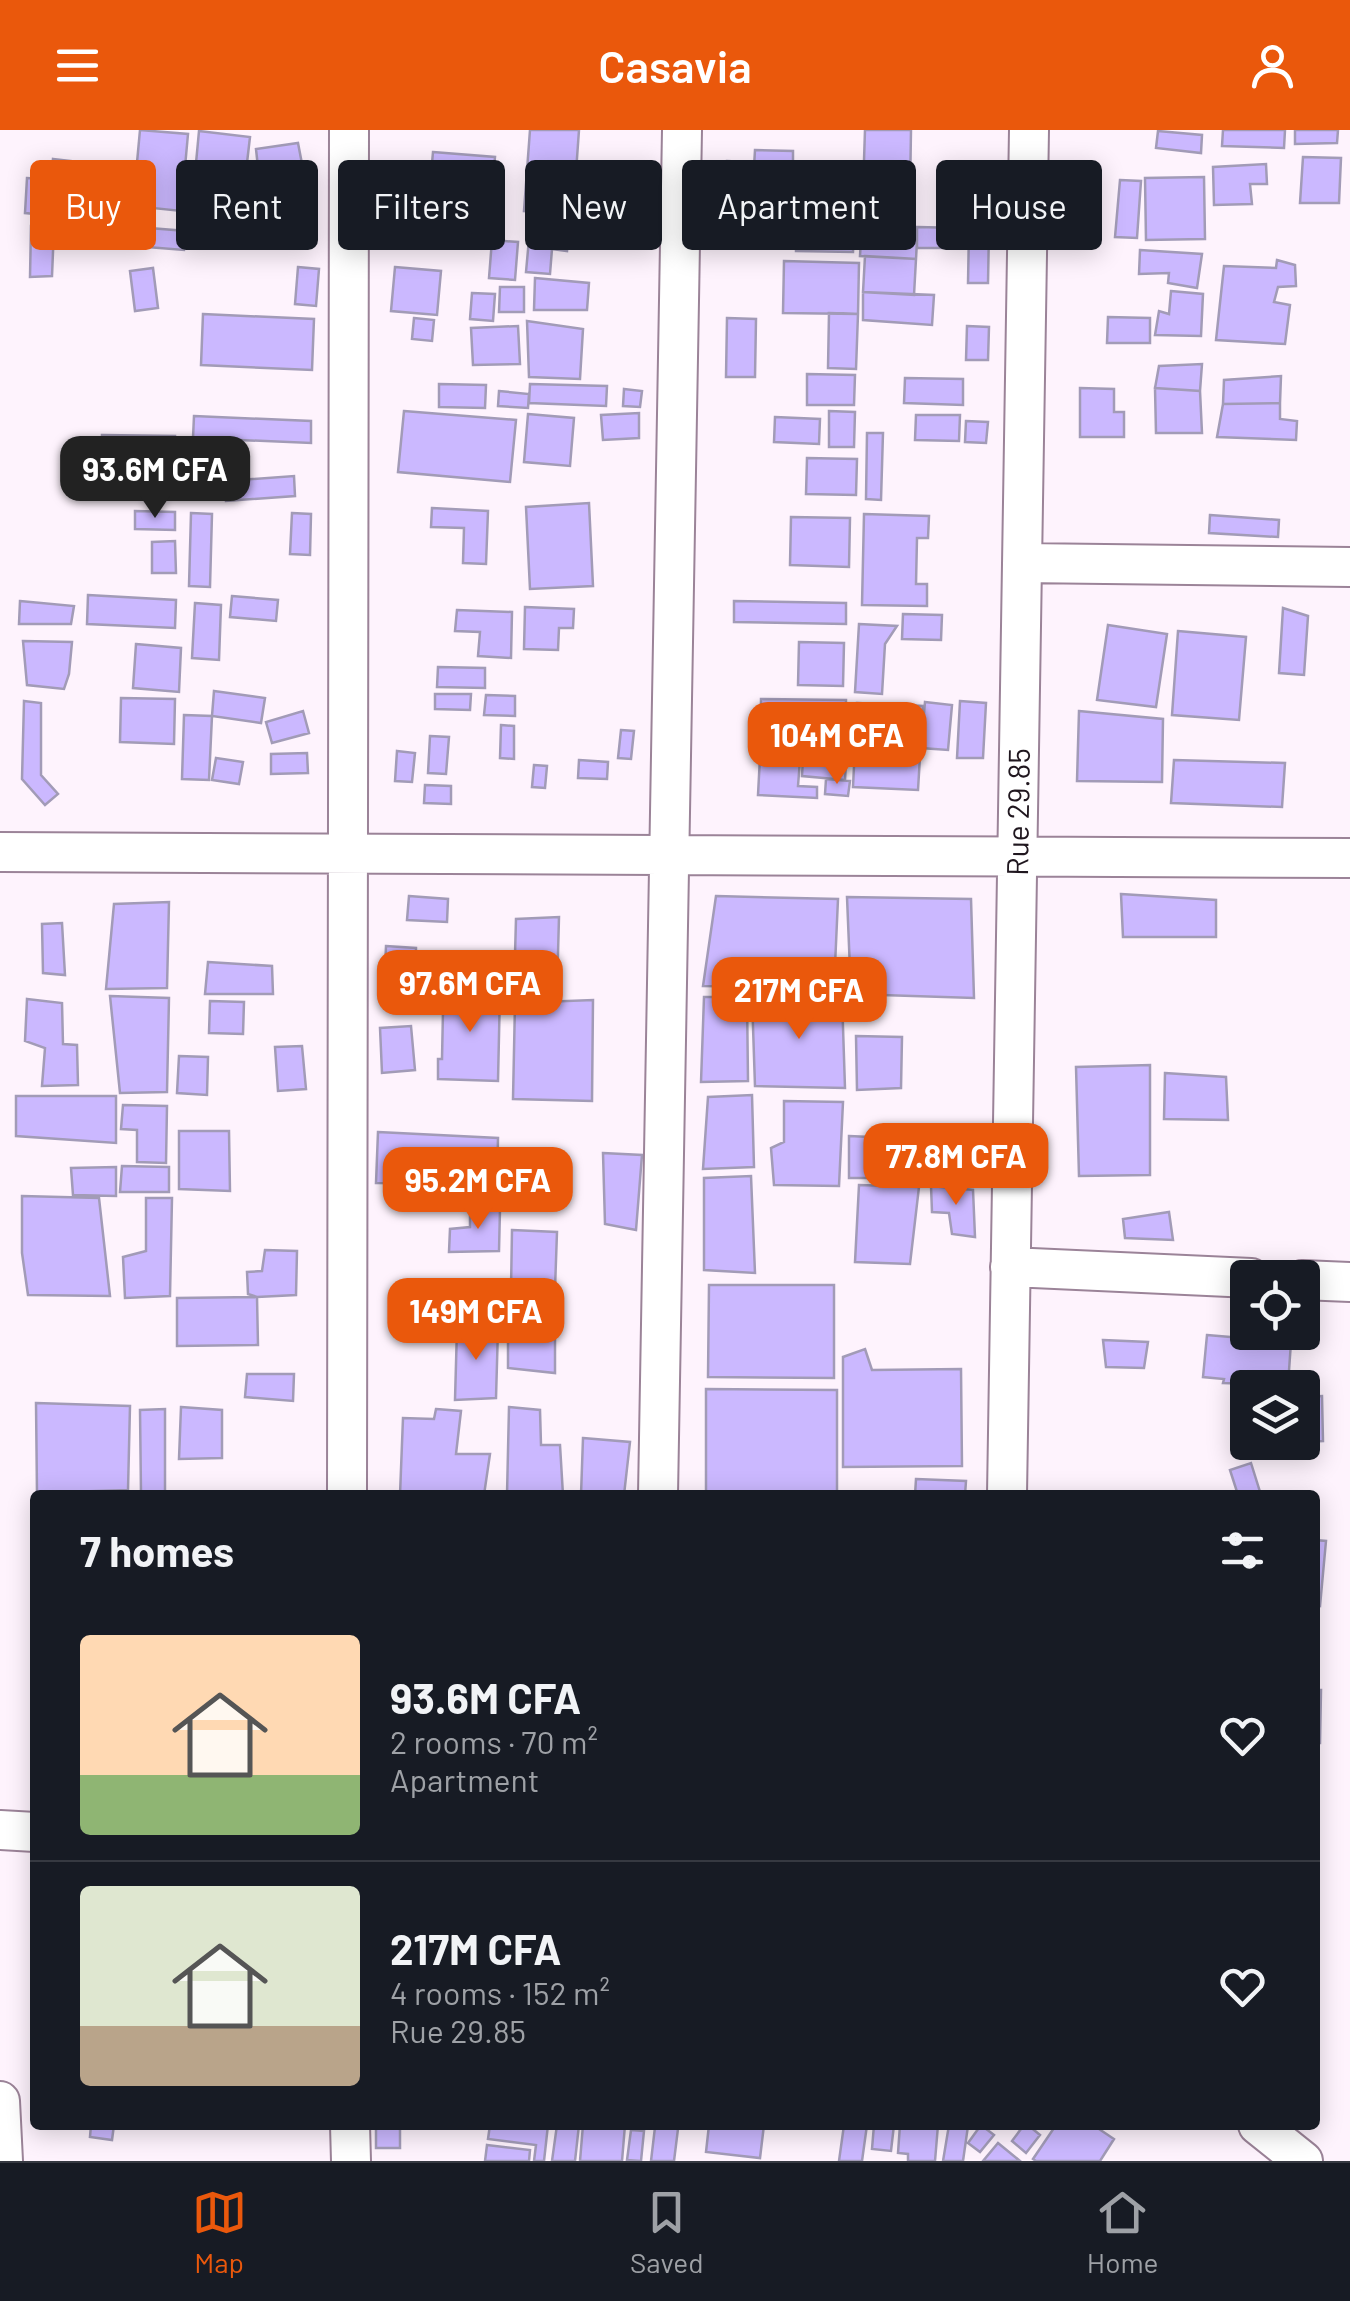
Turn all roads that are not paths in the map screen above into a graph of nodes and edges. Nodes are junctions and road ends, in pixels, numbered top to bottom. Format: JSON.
{"nodes":[{"id":1,"x":349,"y":130,"type":"edge"},
{"id":2,"x":682,"y":130,"type":"edge"},
{"id":3,"x":1029,"y":130,"type":"edge"},
{"id":4,"x":1022,"y":562,"type":"junction"},
{"id":5,"x":1350,"y":567,"type":"edge"},
{"id":6,"x":0,"y":852,"type":"edge"},
{"id":7,"x":349,"y":854,"type":"junction"},
{"id":8,"x":668,"y":855,"type":"junction"},
{"id":9,"x":1016,"y":856,"type":"junction"},
{"id":10,"x":1350,"y":858,"type":"edge"},
{"id":11,"x":1010,"y":1267,"type":"junction"},
{"id":12,"x":1230,"y":1277,"type":"edge"},
{"id":13,"x":1320,"y":1281,"type":"edge"},
{"id":14,"x":1350,"y":1282,"type":"edge"},
{"id":15,"x":347,"y":1490,"type":"edge"},
{"id":16,"x":658,"y":1490,"type":"edge"},
{"id":17,"x":1006,"y":1490,"type":"edge"},
{"id":18,"x":0,"y":1830,"type":"edge"},
{"id":19,"x":30,"y":1832,"type":"edge"},
{"id":20,"x":0,"y":2102,"type":"edge"},
{"id":21,"x":350,"y":2130,"type":"edge"},
{"id":22,"x":1264,"y":2130,"type":"edge"},
{"id":23,"x":3,"y":2161,"type":"edge"},
{"id":24,"x":351,"y":2161,"type":"edge"},
{"id":25,"x":1303,"y":2161,"type":"edge"}],
"edges":[{"from":1,"to":7,"type":"street"},
{"from":2,"to":8,"type":"street"},
{"from":3,"to":4,"type":"street","name":"Rue 29.85"},
{"from":4,"to":5,"type":"street"},
{"from":4,"to":9,"type":"street","name":"Rue 29.85"},
{"from":6,"to":7,"type":"street"},
{"from":7,"to":8,"type":"street"},
{"from":7,"to":15,"type":"street"},
{"from":8,"to":9,"type":"street"},
{"from":8,"to":16,"type":"street"},
{"from":9,"to":10,"type":"street"},
{"from":9,"to":11,"type":"street","name":"Rue 29.85"},
{"from":11,"to":12,"type":"street"},
{"from":11,"to":17,"type":"street","name":"Rue 29.85"},
{"from":13,"to":14,"type":"street"},
{"from":18,"to":19,"type":"street"},
{"from":20,"to":23,"type":"street"},
{"from":21,"to":24,"type":"street"},
{"from":22,"to":25,"type":"street"}]}
